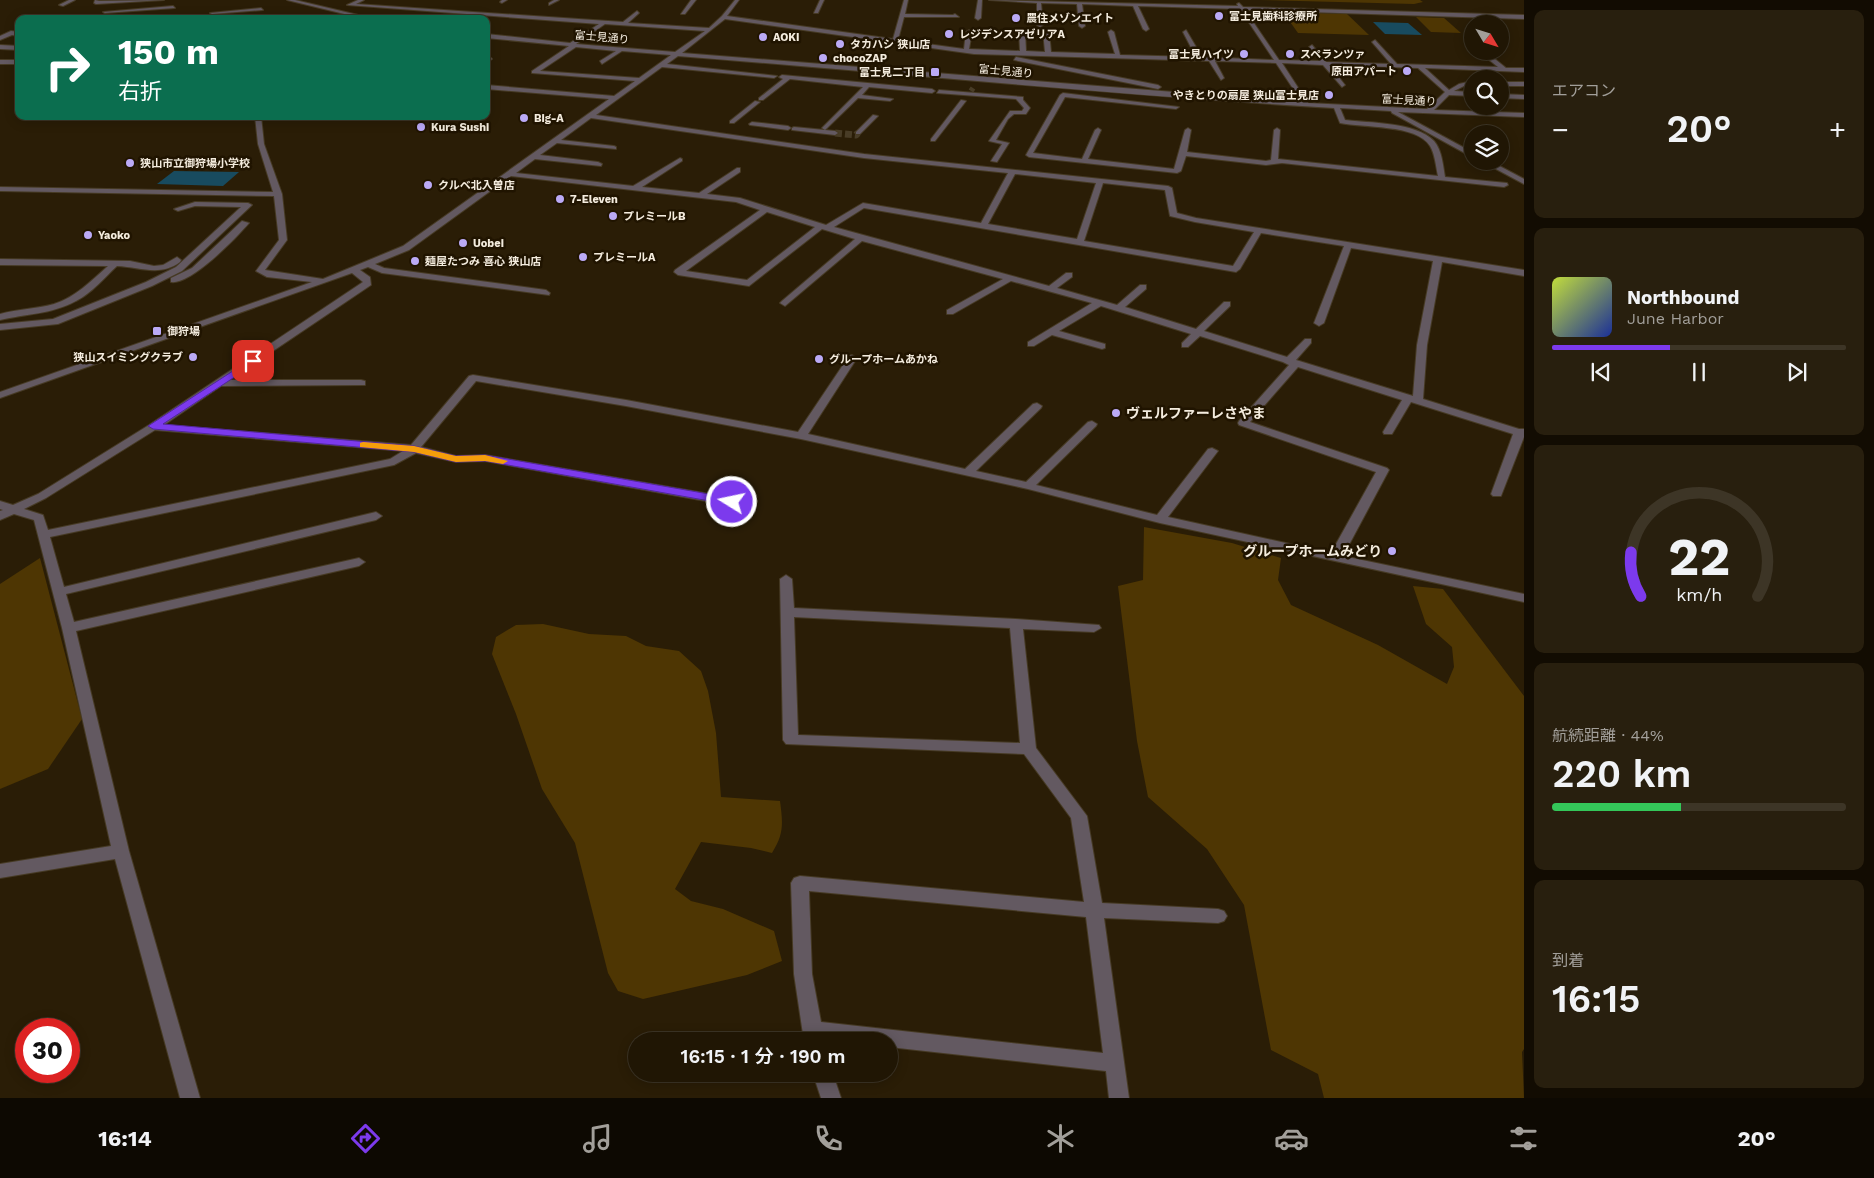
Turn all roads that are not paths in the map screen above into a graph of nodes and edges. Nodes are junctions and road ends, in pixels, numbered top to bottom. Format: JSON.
{"nodes":[{"id":1,"x":73,"y":0,"type":"edge"},
{"id":2,"x":88,"y":0,"type":"edge"},
{"id":3,"x":162,"y":0,"type":"edge"},
{"id":4,"x":289,"y":0,"type":"edge"},
{"id":5,"x":362,"y":0,"type":"edge"},
{"id":6,"x":557,"y":0,"type":"edge"},
{"id":7,"x":694,"y":0,"type":"edge"},
{"id":8,"x":737,"y":0,"type":"edge"},
{"id":9,"x":822,"y":0,"type":"edge"},
{"id":10,"x":906,"y":0,"type":"edge"},
{"id":11,"x":980,"y":0,"type":"edge"},
{"id":12,"x":991,"y":0,"type":"edge"},
{"id":13,"x":1007,"y":0,"type":"edge"},
{"id":14,"x":1236,"y":0,"type":"edge"},
{"id":15,"x":97,"y":1,"type":"edge"},
{"id":16,"x":1039,"y":1,"type":"junction"},
{"id":17,"x":1079,"y":2,"type":"junction"},
{"id":18,"x":1104,"y":2,"type":"edge"},
{"id":19,"x":1171,"y":3,"type":"edge"},
{"id":20,"x":242,"y":4,"type":"dead end"},
{"id":21,"x":303,"y":4,"type":"junction"},
{"id":22,"x":551,"y":4,"type":"dead end"},
{"id":23,"x":1135,"y":4,"type":"junction"},
{"id":24,"x":61,"y":5,"type":"dead end"},
{"id":25,"x":349,"y":5,"type":"junction"},
{"id":26,"x":418,"y":5,"type":"dead end"},
{"id":27,"x":173,"y":7,"type":"dead end"},
{"id":28,"x":1242,"y":8,"type":"junction"},
{"id":29,"x":409,"y":9,"type":"junction"},
{"id":30,"x":261,"y":10,"type":"junction"},
{"id":31,"x":105,"y":12,"type":"junction"},
{"id":32,"x":638,"y":12,"type":"dead end"},
{"id":33,"x":816,"y":12,"type":"dead end"},
{"id":34,"x":212,"y":13,"type":"dead end"},
{"id":35,"x":683,"y":13,"type":"dead end"},
{"id":36,"x":107,"y":15,"type":"edge"},
{"id":37,"x":262,"y":15,"type":"edge"},
{"id":38,"x":352,"y":15,"type":"edge"},
{"id":39,"x":902,"y":15,"type":"junction"},
{"id":40,"x":955,"y":15,"type":"dead end"},
{"id":41,"x":724,"y":16,"type":"junction"},
{"id":42,"x":1524,"y":17,"type":"edge"},
{"id":43,"x":978,"y":18,"type":"dead end"},
{"id":44,"x":605,"y":22,"type":"junction"},
{"id":45,"x":624,"y":24,"type":"junction"},
{"id":46,"x":1040,"y":25,"type":"dead end"},
{"id":47,"x":1082,"y":26,"type":"dead end"},
{"id":48,"x":1146,"y":29,"type":"dead end"},
{"id":49,"x":710,"y":30,"type":"junction"},
{"id":50,"x":1022,"y":31,"type":"dead end"},
{"id":51,"x":1046,"y":31,"type":"dead end"},
{"id":52,"x":969,"y":32,"type":"dead end"},
{"id":53,"x":1111,"y":32,"type":"dead end"},
{"id":54,"x":1186,"y":32,"type":"dead end"},
{"id":55,"x":15,"y":34,"type":"edge"},
{"id":56,"x":490,"y":36,"type":"edge"},
{"id":57,"x":0,"y":38,"type":"edge"},
{"id":58,"x":895,"y":41,"type":"junction"},
{"id":59,"x":1375,"y":42,"type":"dead end"},
{"id":60,"x":573,"y":45,"type":"junction"},
{"id":61,"x":0,"y":47,"type":"edge"},
{"id":62,"x":1312,"y":47,"type":"dead end"},
{"id":63,"x":15,"y":48,"type":"edge"},
{"id":64,"x":622,"y":49,"type":"junction"},
{"id":65,"x":966,"y":51,"type":"junction"},
{"id":66,"x":1023,"y":53,"type":"junction"},
{"id":67,"x":677,"y":54,"type":"junction"},
{"id":68,"x":1048,"y":54,"type":"junction"},
{"id":69,"x":1118,"y":56,"type":"junction"},
{"id":70,"x":1200,"y":58,"type":"junction"},
{"id":71,"x":1211,"y":59,"type":"junction"},
{"id":72,"x":1492,"y":60,"type":"edge"},
{"id":73,"x":1278,"y":61,"type":"junction"},
{"id":74,"x":0,"y":62,"type":"edge"},
{"id":75,"x":15,"y":62,"type":"edge"},
{"id":76,"x":602,"y":62,"type":"dead end"},
{"id":77,"x":1324,"y":63,"type":"junction"},
{"id":78,"x":662,"y":65,"type":"junction"},
{"id":79,"x":1396,"y":66,"type":"junction"},
{"id":80,"x":1420,"y":67,"type":"junction"},
{"id":81,"x":1505,"y":70,"type":"joint"},
{"id":82,"x":1509,"y":70,"type":"edge"},
{"id":83,"x":1524,"y":70,"type":"edge"},
{"id":84,"x":774,"y":76,"type":"dead end"},
{"id":85,"x":1221,"y":78,"type":"dead end"},
{"id":86,"x":980,"y":79,"type":"junction"},
{"id":87,"x":640,"y":80,"type":"junction"},
{"id":88,"x":1464,"y":84,"type":"edge"},
{"id":89,"x":1509,"y":84,"type":"edge"},
{"id":90,"x":1524,"y":84,"type":"edge"},
{"id":91,"x":868,"y":85,"type":"junction"},
{"id":92,"x":1342,"y":85,"type":"dead end"},
{"id":93,"x":490,"y":88,"type":"edge"},
{"id":94,"x":1449,"y":93,"type":"junction"},
{"id":95,"x":1464,"y":94,"type":"edge"},
{"id":96,"x":968,"y":95,"type":"junction"},
{"id":97,"x":857,"y":96,"type":"junction"},
{"id":98,"x":1188,"y":96,"type":"junction"},
{"id":99,"x":1509,"y":96,"type":"edge"},
{"id":100,"x":1524,"y":97,"type":"edge"},
{"id":101,"x":614,"y":98,"type":"junction"},
{"id":102,"x":1306,"y":104,"type":"junction"},
{"id":103,"x":884,"y":106,"type":"dead end"},
{"id":104,"x":1176,"y":106,"type":"dead end"},
{"id":105,"x":1336,"y":106,"type":"junction"},
{"id":106,"x":1390,"y":109,"type":"junction"},
{"id":107,"x":1433,"y":112,"type":"junction"},
{"id":108,"x":1524,"y":115,"type":"edge"},
{"id":109,"x":590,"y":116,"type":"junction"},
{"id":110,"x":875,"y":116,"type":"dead end"},
{"id":111,"x":258,"y":120,"type":"edge"},
{"id":112,"x":822,"y":130,"type":"junction"},
{"id":113,"x":1098,"y":130,"type":"dead end"},
{"id":114,"x":1188,"y":130,"type":"dead end"},
{"id":115,"x":1277,"y":130,"type":"dead end"},
{"id":116,"x":835,"y":133,"type":"tunnel mouth"},
{"id":117,"x":858,"y":133,"type":"dead end"},
{"id":118,"x":933,"y":140,"type":"dead end"},
{"id":119,"x":555,"y":141,"type":"junction"},
{"id":120,"x":614,"y":148,"type":"dead end"},
{"id":121,"x":1464,"y":151,"type":"edge"},
{"id":122,"x":1183,"y":154,"type":"junction"},
{"id":123,"x":532,"y":156,"type":"junction"},
{"id":124,"x":680,"y":160,"type":"dead end"},
{"id":125,"x":995,"y":161,"type":"dead end"},
{"id":126,"x":1084,"y":161,"type":"junction"},
{"id":127,"x":1274,"y":161,"type":"junction"},
{"id":128,"x":598,"y":164,"type":"dead end"},
{"id":129,"x":737,"y":170,"type":"dead end"},
{"id":130,"x":1501,"y":170,"type":"edge"},
{"id":131,"x":1012,"y":172,"type":"junction"},
{"id":132,"x":510,"y":174,"type":"junction"},
{"id":133,"x":1442,"y":179,"type":"junction"},
{"id":134,"x":1100,"y":181,"type":"junction"},
{"id":135,"x":1524,"y":182,"type":"edge"},
{"id":136,"x":1504,"y":185,"type":"dead end"},
{"id":137,"x":0,"y":188,"type":"edge"},
{"id":138,"x":635,"y":188,"type":"junction"},
{"id":139,"x":278,"y":194,"type":"junction"},
{"id":140,"x":700,"y":196,"type":"junction"},
{"id":141,"x":178,"y":209,"type":"dead end"},
{"id":142,"x":766,"y":209,"type":"junction"},
{"id":143,"x":173,"y":217,"type":"dead end"},
{"id":144,"x":245,"y":223,"type":"dead end"},
{"id":145,"x":984,"y":224,"type":"junction"},
{"id":146,"x":824,"y":227,"type":"junction"},
{"id":147,"x":1258,"y":231,"type":"junction"},
{"id":148,"x":860,"y":238,"type":"junction"},
{"id":149,"x":1080,"y":241,"type":"junction"},
{"id":150,"x":1348,"y":246,"type":"junction"},
{"id":151,"x":1438,"y":260,"type":"junction"},
{"id":152,"x":0,"y":262,"type":"edge"},
{"id":153,"x":115,"y":264,"type":"junction"},
{"id":154,"x":126,"y":264,"type":"junction"},
{"id":155,"x":369,"y":264,"type":"junction"},
{"id":156,"x":176,"y":267,"type":"junction"},
{"id":157,"x":354,"y":270,"type":"junction"},
{"id":158,"x":1524,"y":273,"type":"edge"},
{"id":159,"x":1069,"y":275,"type":"dead end"},
{"id":160,"x":1011,"y":278,"type":"junction"},
{"id":161,"x":325,"y":281,"type":"junction"},
{"id":162,"x":149,"y":284,"type":"junction"},
{"id":163,"x":1143,"y":287,"type":"dead end"},
{"id":164,"x":1051,"y":289,"type":"junction"},
{"id":165,"x":546,"y":293,"type":"dead end"},
{"id":166,"x":126,"y":294,"type":"junction"},
{"id":167,"x":785,"y":303,"type":"dead end"},
{"id":168,"x":1100,"y":303,"type":"junction"},
{"id":169,"x":63,"y":304,"type":"junction"},
{"id":170,"x":1227,"y":304,"type":"dead end"},
{"id":171,"x":1119,"y":308,"type":"junction"},
{"id":172,"x":950,"y":312,"type":"dead end"},
{"id":173,"x":0,"y":317,"type":"edge"},
{"id":174,"x":1319,"y":323,"type":"dead end"},
{"id":175,"x":0,"y":327,"type":"edge"},
{"id":176,"x":1051,"y":332,"type":"junction"},
{"id":177,"x":0,"y":333,"type":"edge"},
{"id":178,"x":1197,"y":334,"type":"junction"},
{"id":179,"x":1308,"y":341,"type":"dead end"},
{"id":180,"x":1031,"y":344,"type":"dead end"},
{"id":181,"x":1185,"y":345,"type":"dead end"},
{"id":182,"x":1102,"y":346,"type":"dead end"},
{"id":183,"x":852,"y":358,"type":"dead end"},
{"id":184,"x":1292,"y":363,"type":"junction"},
{"id":185,"x":220,"y":383,"type":"junction"},
{"id":186,"x":361,"y":383,"type":"dead end"},
{"id":187,"x":0,"y":395,"type":"edge"},
{"id":188,"x":1413,"y":400,"type":"junction"},
{"id":189,"x":1037,"y":406,"type":"dead end"},
{"id":190,"x":1092,"y":424,"type":"dead end"},
{"id":191,"x":153,"y":426,"type":"junction"},
{"id":192,"x":1388,"y":432,"type":"dead end"},
{"id":193,"x":1522,"y":432,"type":"edge"},
{"id":194,"x":801,"y":436,"type":"junction"},
{"id":195,"x":414,"y":449,"type":"junction"},
{"id":196,"x":1212,"y":451,"type":"dead end"},
{"id":197,"x":968,"y":472,"type":"junction"},
{"id":198,"x":1028,"y":486,"type":"junction"},
{"id":199,"x":1498,"y":494,"type":"dead end"},
{"id":200,"x":732,"y":502,"type":"dead end"},
{"id":201,"x":4,"y":510,"type":"edge"},
{"id":202,"x":376,"y":516,"type":"dead end"},
{"id":203,"x":1160,"y":519,"type":"junction"},
{"id":204,"x":43,"y":535,"type":"junction"},
{"id":205,"x":1335,"y":558,"type":"junction"},
{"id":206,"x":359,"y":562,"type":"dead end"},
{"id":207,"x":786,"y":579,"type":"dead end"},
{"id":208,"x":59,"y":592,"type":"junction"},
{"id":209,"x":1524,"y":598,"type":"edge"},
{"id":210,"x":787,"y":612,"type":"junction"},
{"id":211,"x":1016,"y":624,"type":"junction"},
{"id":212,"x":70,"y":628,"type":"junction"},
{"id":213,"x":1094,"y":628,"type":"dead end"},
{"id":214,"x":1028,"y":749,"type":"junction"},
{"id":215,"x":121,"y":850,"type":"junction"},
{"id":216,"x":0,"y":871,"type":"edge"},
{"id":217,"x":1094,"y":910,"type":"junction"},
{"id":218,"x":1218,"y":916,"type":"dead end"},
{"id":219,"x":812,"y":1032,"type":"edge"},
{"id":220,"x":898,"y":1044,"type":"edge"},
{"id":221,"x":1114,"y":1063,"type":"junction"},
{"id":222,"x":825,"y":1082,"type":"edge"},
{"id":223,"x":190,"y":1098,"type":"edge"},
{"id":224,"x":831,"y":1098,"type":"edge"},
{"id":225,"x":1120,"y":1098,"type":"edge"}],
"edges":[{"from":1,"to":24,"type":"street"},
{"from":2,"to":15,"type":"street"},
{"from":3,"to":15,"type":"street"},
{"from":4,"to":21,"type":"street"},
{"from":5,"to":25,"type":"street"},
{"from":6,"to":22,"type":"street"},
{"from":7,"to":35,"type":"street"},
{"from":8,"to":41,"type":"street"},
{"from":9,"to":33,"type":"street"},
{"from":10,"to":39,"type":"street"},
{"from":11,"to":43,"type":"street"},
{"from":12,"to":13,"type":"street"},
{"from":13,"to":16,"type":"street"},
{"from":14,"to":28,"type":"street"},
{"from":15,"to":31,"type":"street"},
{"from":16,"to":17,"type":"street"},
{"from":16,"to":46,"type":"street"},
{"from":17,"to":18,"type":"street"},
{"from":17,"to":47,"type":"street"},
{"from":18,"to":23,"type":"street"},
{"from":19,"to":23,"type":"street"},
{"from":19,"to":28,"type":"street"},
{"from":20,"to":30,"type":"street"},
{"from":21,"to":25,"type":"street"},
{"from":21,"to":38,"type":"street"},
{"from":23,"to":48,"type":"street"},
{"from":25,"to":29,"type":"street"},
{"from":26,"to":29,"type":"street"},
{"from":27,"to":31,"type":"street"},
{"from":28,"to":42,"type":"street"},
{"from":28,"to":73,"type":"street"},
{"from":29,"to":44,"type":"street"},
{"from":30,"to":34,"type":"street"},
{"from":30,"to":37,"type":"street"},
{"from":31,"to":36,"type":"street"},
{"from":32,"to":45,"type":"street"},
{"from":39,"to":40,"type":"street"},
{"from":39,"to":58,"type":"street"},
{"from":41,"to":49,"type":"street"},
{"from":41,"to":58,"type":"street"},
{"from":44,"to":45,"type":"street"},
{"from":44,"to":60,"type":"street"},
{"from":45,"to":49,"type":"street"},
{"from":49,"to":67,"type":"street"},
{"from":50,"to":66,"type":"street"},
{"from":51,"to":68,"type":"street"},
{"from":52,"to":65,"type":"street"},
{"from":53,"to":69,"type":"street"},
{"from":54,"to":70,"type":"street"},
{"from":55,"to":57,"type":"street"},
{"from":56,"to":60,"type":"street","name":"富士見通り"},
{"from":58,"to":65,"type":"street"},
{"from":59,"to":79,"type":"street"},
{"from":60,"to":64,"type":"street","name":"富士見通り"},
{"from":60,"to":87,"type":"street"},
{"from":61,"to":63,"type":"street"},
{"from":62,"to":77,"type":"street"},
{"from":64,"to":67,"type":"street","name":"富士見通り"},
{"from":64,"to":76,"type":"street"},
{"from":65,"to":66,"type":"street"},
{"from":65,"to":98,"type":"street"},
{"from":66,"to":68,"type":"street"},
{"from":67,"to":78,"type":"street"},
{"from":67,"to":86,"type":"street","name":"富士見通り"},
{"from":68,"to":69,"type":"street"},
{"from":69,"to":70,"type":"street"},
{"from":70,"to":71,"type":"street"},
{"from":71,"to":73,"type":"street"},
{"from":71,"to":85,"type":"street"},
{"from":72,"to":81,"type":"street"},
{"from":73,"to":77,"type":"street"},
{"from":73,"to":102,"type":"street"},
{"from":74,"to":75,"type":"street"},
{"from":77,"to":79,"type":"street"},
{"from":77,"to":92,"type":"street"},
{"from":78,"to":84,"type":"street"},
{"from":78,"to":87,"type":"street"},
{"from":79,"to":80,"type":"street"},
{"from":80,"to":81,"type":"street"},
{"from":80,"to":94,"type":"street"},
{"from":82,"to":83,"type":"street"},
{"from":86,"to":96,"type":"street"},
{"from":86,"to":98,"type":"street","name":"富士見通り"},
{"from":87,"to":101,"type":"street"},
{"from":88,"to":94,"type":"street"},
{"from":89,"to":90,"type":"street"},
{"from":91,"to":96,"type":"street"},
{"from":91,"to":97,"type":"street"},
{"from":91,"to":112,"type":"street"},
{"from":93,"to":101,"type":"street"},
{"from":94,"to":95,"type":"street"},
{"from":94,"to":107,"type":"street"},
{"from":96,"to":118,"type":"street"},
{"from":96,"to":125,"type":"street"},
{"from":97,"to":103,"type":"street"},
{"from":97,"to":112,"type":"street"},
{"from":98,"to":102,"type":"street","name":"富士見通り"},
{"from":99,"to":100,"type":"street"},
{"from":101,"to":109,"type":"street"},
{"from":102,"to":105,"type":"street","name":"富士見通り"},
{"from":104,"to":126,"type":"street"},
{"from":105,"to":106,"type":"street","name":"富士見通り"},
{"from":105,"to":133,"type":"street"},
{"from":106,"to":107,"type":"street","name":"富士見通り"},
{"from":106,"to":121,"type":"street"},
{"from":107,"to":108,"type":"street","name":"富士見通り"},
{"from":109,"to":119,"type":"street"},
{"from":109,"to":131,"type":"street"},
{"from":110,"to":117,"type":"street"},
{"from":111,"to":139,"type":"street"},
{"from":112,"to":116,"type":"street"},
{"from":113,"to":126,"type":"street"},
{"from":114,"to":122,"type":"street"},
{"from":115,"to":127,"type":"street"},
{"from":119,"to":120,"type":"street"},
{"from":119,"to":123,"type":"street"},
{"from":122,"to":126,"type":"street"},
{"from":122,"to":127,"type":"street"},
{"from":123,"to":128,"type":"street"},
{"from":123,"to":132,"type":"street"},
{"from":124,"to":138,"type":"street"},
{"from":127,"to":133,"type":"street"},
{"from":129,"to":140,"type":"street"},
{"from":130,"to":135,"type":"street"},
{"from":131,"to":134,"type":"street"},
{"from":131,"to":145,"type":"street"},
{"from":132,"to":138,"type":"street"},
{"from":132,"to":155,"type":"street"},
{"from":133,"to":136,"type":"street"},
{"from":134,"to":147,"type":"street"},
{"from":134,"to":149,"type":"street"},
{"from":137,"to":139,"type":"street"},
{"from":138,"to":140,"type":"street"},
{"from":139,"to":161,"type":"street"},
{"from":140,"to":142,"type":"street"},
{"from":141,"to":156,"type":"street"},
{"from":142,"to":146,"type":"street"},
{"from":142,"to":146,"type":"street"},
{"from":143,"to":156,"type":"street"},
{"from":144,"to":177,"type":"street"},
{"from":145,"to":146,"type":"street"},
{"from":145,"to":149,"type":"street"},
{"from":146,"to":148,"type":"street"},
{"from":147,"to":149,"type":"street"},
{"from":147,"to":150,"type":"street"},
{"from":148,"to":160,"type":"street"},
{"from":148,"to":167,"type":"street"},
{"from":150,"to":151,"type":"street"},
{"from":150,"to":174,"type":"street"},
{"from":151,"to":158,"type":"street"},
{"from":151,"to":188,"type":"street"},
{"from":152,"to":153,"type":"street"},
{"from":153,"to":154,"type":"street"},
{"from":153,"to":169,"type":"street"},
{"from":154,"to":156,"type":"street"},
{"from":154,"to":162,"type":"street"},
{"from":155,"to":157,"type":"street"},
{"from":155,"to":165,"type":"street"},
{"from":156,"to":162,"type":"street"},
{"from":157,"to":161,"type":"street"},
{"from":157,"to":185,"type":"street"},
{"from":159,"to":164,"type":"street"},
{"from":160,"to":164,"type":"street"},
{"from":160,"to":172,"type":"street"},
{"from":161,"to":187,"type":"street"},
{"from":162,"to":166,"type":"street"},
{"from":163,"to":171,"type":"street"},
{"from":164,"to":168,"type":"street"},
{"from":166,"to":169,"type":"street"},
{"from":166,"to":175,"type":"street"},
{"from":168,"to":171,"type":"street"},
{"from":168,"to":176,"type":"street"},
{"from":169,"to":173,"type":"street"},
{"from":170,"to":178,"type":"street"},
{"from":171,"to":178,"type":"street"},
{"from":176,"to":180,"type":"street"},
{"from":176,"to":182,"type":"street"},
{"from":178,"to":181,"type":"street"},
{"from":178,"to":184,"type":"street"},
{"from":179,"to":184,"type":"street"},
{"from":183,"to":194,"type":"street"},
{"from":184,"to":188,"type":"street"},
{"from":184,"to":205,"type":"street"},
{"from":185,"to":186,"type":"street"},
{"from":185,"to":191,"type":"street"},
{"from":188,"to":192,"type":"street"},
{"from":188,"to":193,"type":"street"},
{"from":189,"to":197,"type":"street"},
{"from":190,"to":198,"type":"street"},
{"from":191,"to":195,"type":"street"},
{"from":191,"to":201,"type":"street"},
{"from":193,"to":199,"type":"street"},
{"from":194,"to":195,"type":"street"},
{"from":194,"to":197,"type":"street"},
{"from":195,"to":200,"type":"street"},
{"from":195,"to":204,"type":"street"},
{"from":196,"to":203,"type":"street"},
{"from":197,"to":198,"type":"street"},
{"from":198,"to":203,"type":"street"},
{"from":201,"to":204,"type":"street"},
{"from":202,"to":208,"type":"street"},
{"from":203,"to":205,"type":"street"},
{"from":204,"to":208,"type":"street"},
{"from":205,"to":209,"type":"street"},
{"from":206,"to":212,"type":"street"},
{"from":207,"to":210,"type":"street"},
{"from":208,"to":212,"type":"street"},
{"from":210,"to":211,"type":"street"},
{"from":210,"to":214,"type":"street"},
{"from":211,"to":213,"type":"street"},
{"from":211,"to":214,"type":"street"},
{"from":212,"to":215,"type":"street"},
{"from":214,"to":217,"type":"street"},
{"from":215,"to":216,"type":"street"},
{"from":215,"to":223,"type":"street"},
{"from":217,"to":218,"type":"street"},
{"from":217,"to":219,"type":"street"},
{"from":217,"to":221,"type":"street"},
{"from":220,"to":221,"type":"street"},
{"from":221,"to":225,"type":"street"},
{"from":222,"to":224,"type":"street"}]}
